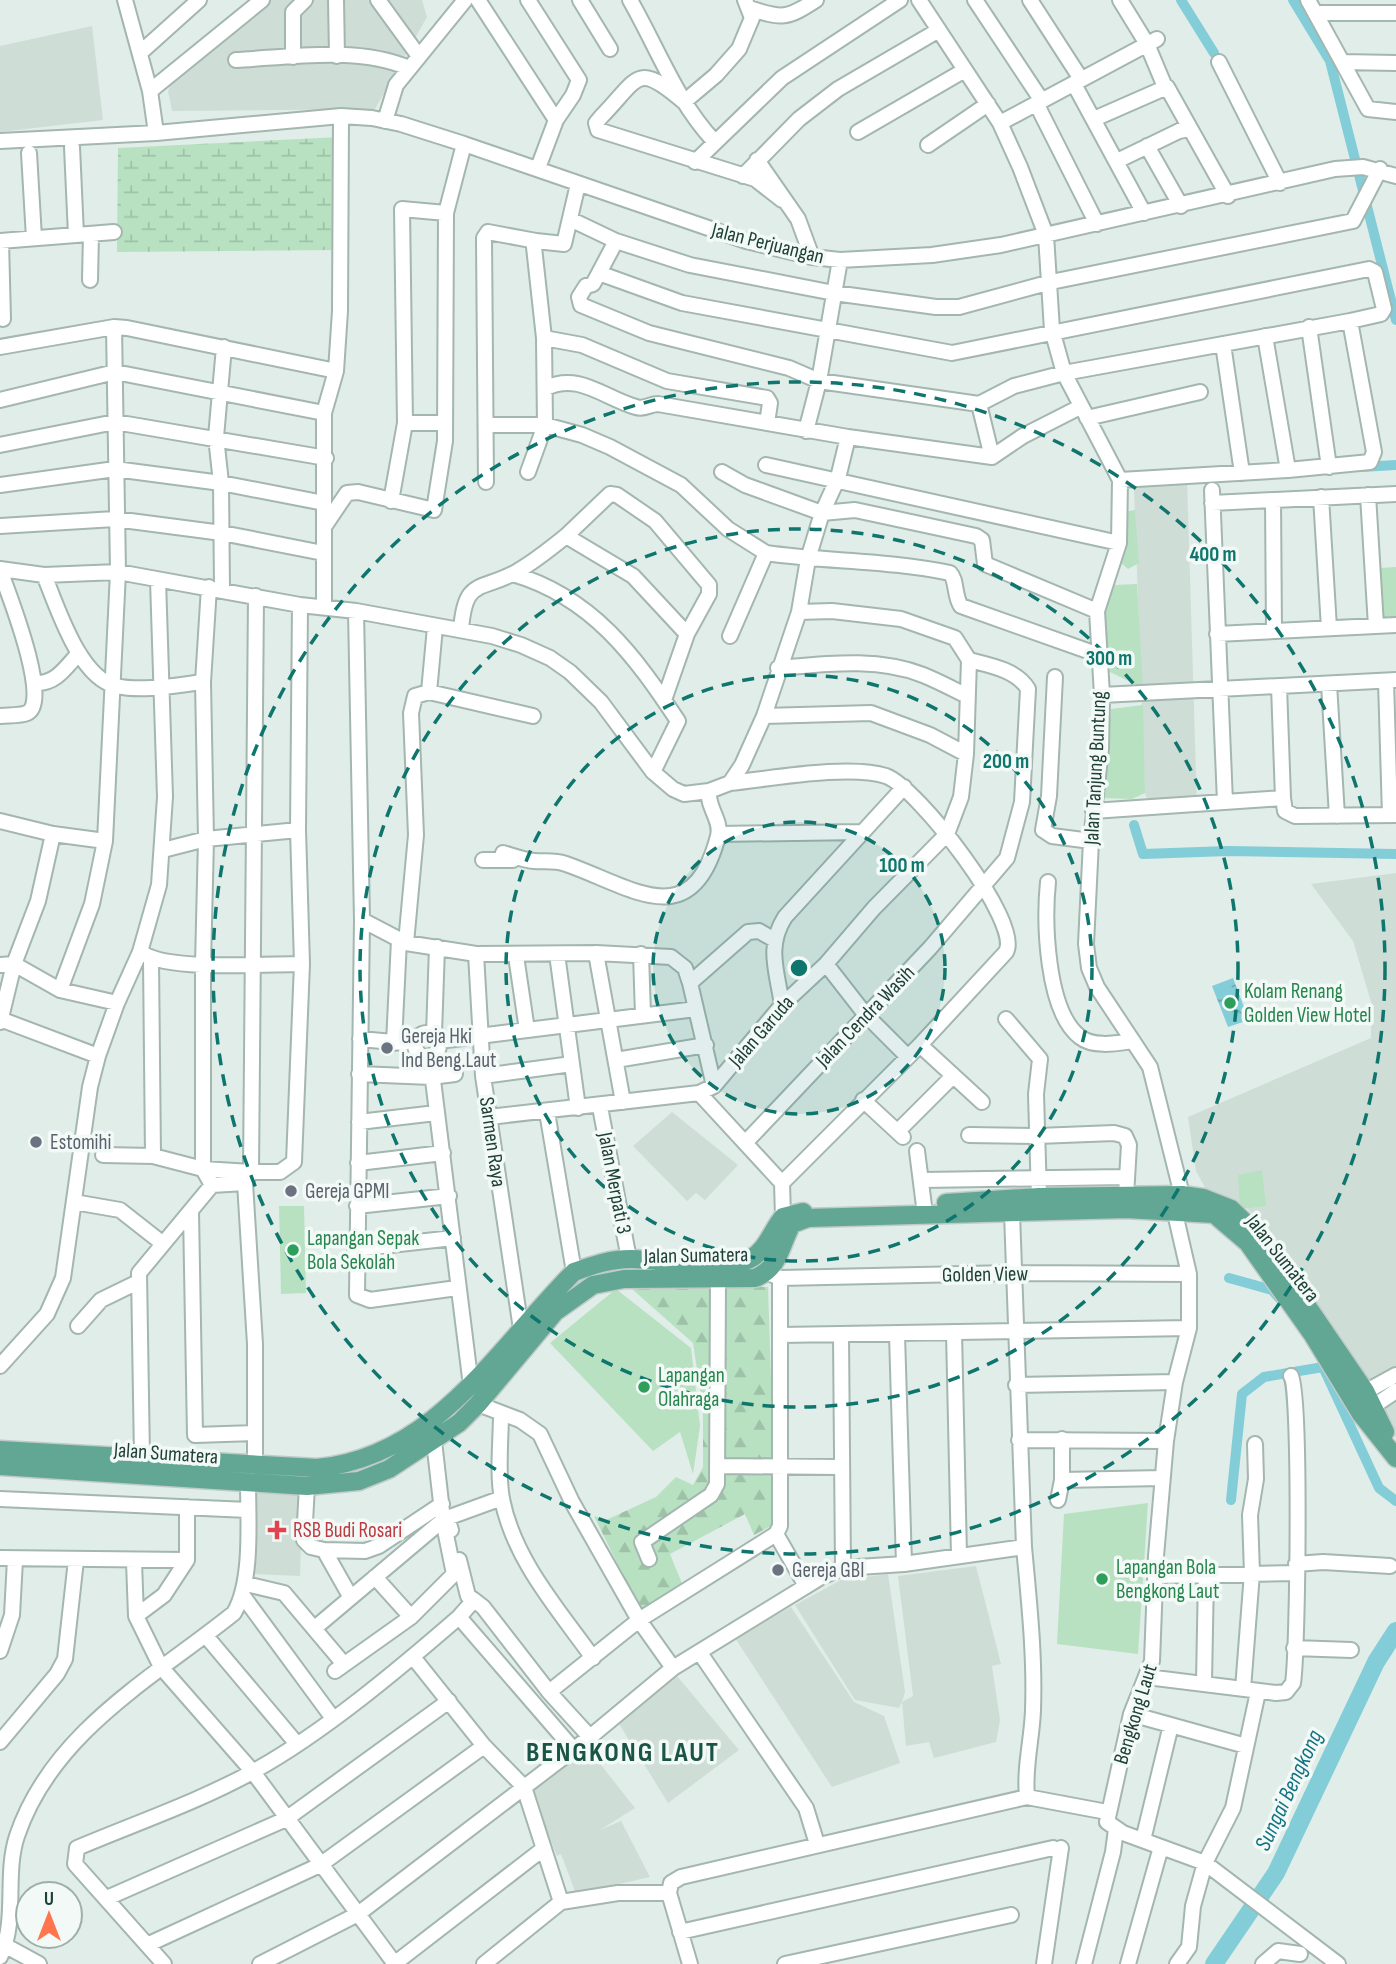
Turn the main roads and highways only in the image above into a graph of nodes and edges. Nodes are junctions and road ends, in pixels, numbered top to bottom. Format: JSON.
{"nodes":[{"id":1,"x":1178,"y":1202,"type":"junction"},
{"id":2,"x":924,"y":1209,"type":"junction"},
{"id":3,"x":551,"y":1306,"type":"junction"},
{"id":4,"x":1396,"y":1456,"type":"edge"},
{"id":5,"x":7,"y":1458,"type":"edge"},
{"id":6,"x":38,"y":1460,"type":"junction"},
{"id":7,"x":386,"y":1461,"type":"junction"},
{"id":8,"x":368,"y":1468,"type":"junction"}],
"edges":[{"from":1,"to":2,"type":"main road","name":"Jalan Sumatera"},
{"from":1,"to":2,"type":"main road","name":"Jalan Sumatera"},
{"from":1,"to":4,"type":"main road","name":"Jalan Sumatera"},
{"from":2,"to":3,"type":"main road","name":"Jalan Sumatera"},
{"from":2,"to":3,"type":"main road","name":"Jalan Sumatera"},
{"from":3,"to":7,"type":"main road","name":"Jalan Sumatera"},
{"from":3,"to":7,"type":"main road","name":"Jalan Sumatera"},
{"from":5,"to":6,"type":"main road","name":"Jalan Sumatera"},
{"from":6,"to":8,"type":"main road","name":"Jalan Sumatera"},
{"from":6,"to":8,"type":"main road","name":"Jalan Sumatera"},
{"from":7,"to":8,"type":"main road","name":"Jalan Sumatera"}]}
